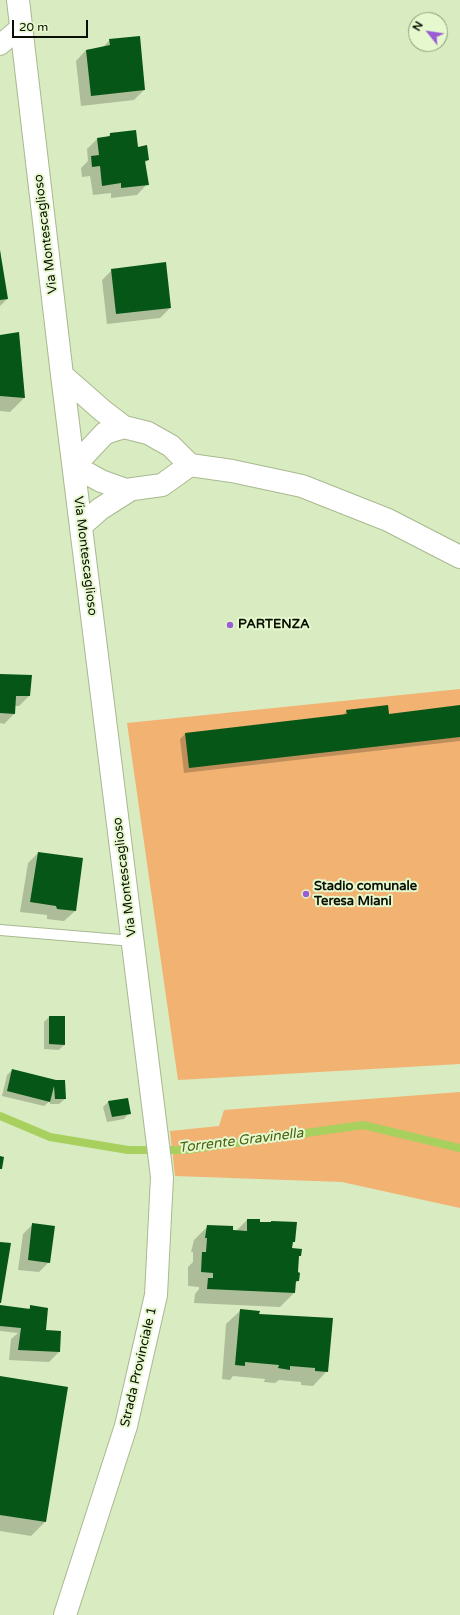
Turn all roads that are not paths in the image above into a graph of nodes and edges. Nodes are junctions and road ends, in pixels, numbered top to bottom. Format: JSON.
{"nodes":[{"id":1,"x":18,"y":0,"type":"edge"},
{"id":2,"x":21,"y":27,"type":"junction"},
{"id":3,"x":0,"y":45,"type":"edge"},
{"id":4,"x":62,"y":375,"type":"junction"},
{"id":5,"x":124,"y":427,"type":"junction"},
{"id":6,"x":190,"y":465,"type":"junction"},
{"id":7,"x":74,"y":466,"type":"junction"},
{"id":8,"x":130,"y":490,"type":"junction"},
{"id":9,"x":82,"y":525,"type":"junction"},
{"id":10,"x":460,"y":557,"type":"edge"},
{"id":11,"x":0,"y":930,"type":"edge"},
{"id":12,"x":133,"y":941,"type":"junction"},
{"id":13,"x":154,"y":1112,"type":"joint"},
{"id":14,"x":65,"y":1615,"type":"edge"}],
"edges":[{"from":1,"to":2,"type":"street","name":"Via Montescaglioso"},
{"from":2,"to":3,"type":"street"},
{"from":2,"to":4,"type":"street","name":"Via Montescaglioso"},
{"from":4,"to":5,"type":"street"},
{"from":4,"to":7,"type":"street","name":"Via Montescaglioso"},
{"from":5,"to":6,"type":"street"},
{"from":5,"to":7,"type":"street"},
{"from":6,"to":8,"type":"street"},
{"from":6,"to":10,"type":"street"},
{"from":7,"to":8,"type":"street"},
{"from":7,"to":9,"type":"street","name":"Via Montescaglioso"},
{"from":8,"to":9,"type":"street"},
{"from":9,"to":12,"type":"street","name":"Via Montescaglioso"},
{"from":11,"to":12,"type":"lane"},
{"from":12,"to":13,"type":"street","name":"Via Montescaglioso"},
{"from":13,"to":14,"type":"street","name":"Strada Provinciale 1"}]}
